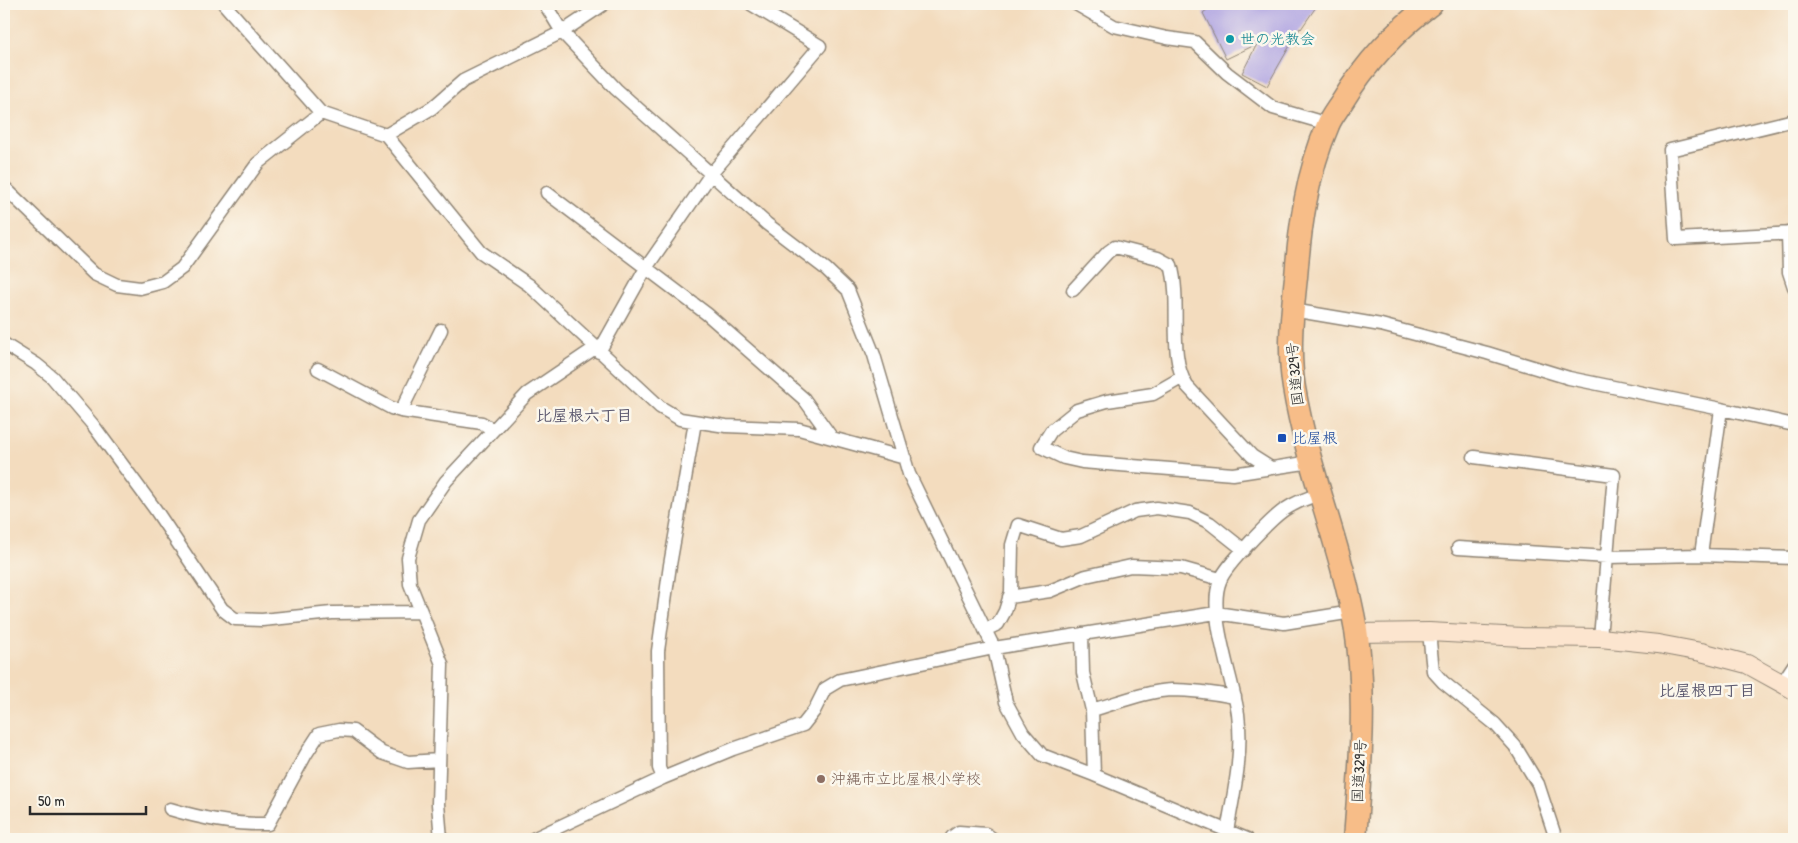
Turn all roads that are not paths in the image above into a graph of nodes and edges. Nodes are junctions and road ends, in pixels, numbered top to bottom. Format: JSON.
{"nodes":[{"id":1,"x":224,"y":4,"type":"edge"},
{"id":2,"x":545,"y":4,"type":"edge"},
{"id":3,"x":604,"y":4,"type":"edge"},
{"id":4,"x":751,"y":4,"type":"edge"},
{"id":5,"x":1076,"y":4,"type":"edge"},
{"id":6,"x":1431,"y":4,"type":"edge"},
{"id":7,"x":562,"y":32,"type":"junction"},
{"id":8,"x":321,"y":113,"type":"junction"},
{"id":9,"x":1794,"y":120,"type":"edge"},
{"id":10,"x":1328,"y":124,"type":"junction"},
{"id":11,"x":386,"y":135,"type":"junction"},
{"id":12,"x":711,"y":174,"type":"junction"},
{"id":13,"x":4,"y":187,"type":"edge"},
{"id":14,"x":546,"y":193,"type":"dead end"},
{"id":15,"x":1791,"y":233,"type":"edge"},
{"id":16,"x":646,"y":268,"type":"junction"},
{"id":17,"x":1794,"y":287,"type":"edge"},
{"id":18,"x":1074,"y":290,"type":"dead end"},
{"id":19,"x":1292,"y":310,"type":"junction"},
{"id":20,"x":441,"y":330,"type":"dead end"},
{"id":21,"x":4,"y":344,"type":"edge"},
{"id":22,"x":597,"y":350,"type":"junction"},
{"id":23,"x":318,"y":369,"type":"dead end"},
{"id":24,"x":1182,"y":378,"type":"junction"},
{"id":25,"x":1721,"y":409,"type":"junction"},
{"id":26,"x":401,"y":411,"type":"junction"},
{"id":27,"x":695,"y":422,"type":"junction"},
{"id":28,"x":1794,"y":425,"type":"edge"},
{"id":29,"x":493,"y":430,"type":"junction"},
{"id":30,"x":832,"y":438,"type":"junction"},
{"id":31,"x":1474,"y":457,"type":"dead end"},
{"id":32,"x":905,"y":458,"type":"junction"},
{"id":33,"x":1310,"y":462,"type":"junction"},
{"id":34,"x":1271,"y":468,"type":"junction"},
{"id":35,"x":1321,"y":494,"type":"junction"},
{"id":36,"x":1458,"y":548,"type":"dead end"},
{"id":37,"x":1244,"y":550,"type":"junction"},
{"id":38,"x":1700,"y":555,"type":"junction"},
{"id":39,"x":1608,"y":558,"type":"junction"},
{"id":40,"x":1794,"y":558,"type":"edge"},
{"id":41,"x":1220,"y":579,"type":"junction"},
{"id":42,"x":1009,"y":597,"type":"junction"},
{"id":43,"x":420,"y":612,"type":"junction"},
{"id":44,"x":1216,"y":613,"type":"junction"},
{"id":45,"x":1354,"y":622,"type":"junction"},
{"id":46,"x":985,"y":630,"type":"junction"},
{"id":47,"x":1429,"y":632,"type":"junction"},
{"id":48,"x":1082,"y":634,"type":"junction"},
{"id":49,"x":1600,"y":638,"type":"junction"},
{"id":50,"x":994,"y":648,"type":"junction"},
{"id":51,"x":1794,"y":665,"type":"edge"},
{"id":52,"x":1788,"y":687,"type":"edge"},
{"id":53,"x":1234,"y":697,"type":"junction"},
{"id":54,"x":1092,"y":710,"type":"junction"},
{"id":55,"x":440,"y":760,"type":"junction"},
{"id":56,"x":1094,"y":775,"type":"junction"},
{"id":57,"x":663,"y":778,"type":"junction"},
{"id":58,"x":170,"y":809,"type":"dead end"},
{"id":59,"x":1227,"y":831,"type":"junction"},
{"id":60,"x":441,"y":839,"type":"edge"},
{"id":61,"x":533,"y":839,"type":"edge"},
{"id":62,"x":952,"y":839,"type":"edge"},
{"id":63,"x":993,"y":839,"type":"edge"},
{"id":64,"x":1247,"y":839,"type":"edge"},
{"id":65,"x":1355,"y":839,"type":"edge"},
{"id":66,"x":1556,"y":839,"type":"edge"}],
"edges":[{"from":1,"to":8,"type":"street"},
{"from":2,"to":7,"type":"street"},
{"from":3,"to":7,"type":"street"},
{"from":4,"to":12,"type":"street"},
{"from":5,"to":10,"type":"street"},
{"from":6,"to":10,"type":"highway","name":"国道329号"},
{"from":7,"to":11,"type":"street"},
{"from":7,"to":12,"type":"street"},
{"from":8,"to":11,"type":"street"},
{"from":8,"to":13,"type":"street"},
{"from":9,"to":15,"type":"street"},
{"from":10,"to":19,"type":"highway","name":"国道329号"},
{"from":11,"to":22,"type":"street"},
{"from":12,"to":16,"type":"street"},
{"from":12,"to":32,"type":"street"},
{"from":14,"to":16,"type":"street"},
{"from":15,"to":17,"type":"street"},
{"from":16,"to":22,"type":"street"},
{"from":16,"to":30,"type":"street"},
{"from":18,"to":24,"type":"street"},
{"from":19,"to":25,"type":"street"},
{"from":19,"to":33,"type":"highway","name":"国道329号"},
{"from":20,"to":26,"type":"street"},
{"from":21,"to":43,"type":"street"},
{"from":22,"to":27,"type":"street"},
{"from":22,"to":29,"type":"street"},
{"from":23,"to":26,"type":"street"},
{"from":24,"to":34,"type":"street"},
{"from":24,"to":34,"type":"street"},
{"from":25,"to":28,"type":"street"},
{"from":25,"to":38,"type":"street"},
{"from":26,"to":29,"type":"street"},
{"from":27,"to":30,"type":"street"},
{"from":27,"to":57,"type":"street"},
{"from":29,"to":43,"type":"street"},
{"from":30,"to":32,"type":"street"},
{"from":31,"to":39,"type":"street"},
{"from":32,"to":46,"type":"street"},
{"from":33,"to":34,"type":"street"},
{"from":33,"to":35,"type":"highway","name":"国道329号"},
{"from":35,"to":37,"type":"street"},
{"from":35,"to":45,"type":"highway","name":"国道329号"},
{"from":36,"to":39,"type":"street"},
{"from":37,"to":41,"type":"street"},
{"from":37,"to":42,"type":"street"},
{"from":38,"to":39,"type":"street"},
{"from":38,"to":40,"type":"street"},
{"from":39,"to":49,"type":"street"},
{"from":41,"to":42,"type":"street"},
{"from":41,"to":44,"type":"street"},
{"from":42,"to":46,"type":"street"},
{"from":43,"to":55,"type":"street"},
{"from":44,"to":45,"type":"street"},
{"from":44,"to":48,"type":"street"},
{"from":44,"to":53,"type":"street"},
{"from":45,"to":47,"type":"street"},
{"from":45,"to":65,"type":"highway","name":"国道329号"},
{"from":46,"to":50,"type":"street"},
{"from":47,"to":49,"type":"street"},
{"from":47,"to":66,"type":"street"},
{"from":48,"to":50,"type":"street"},
{"from":48,"to":54,"type":"street"},
{"from":49,"to":52,"type":"street"},
{"from":50,"to":56,"type":"street"},
{"from":50,"to":57,"type":"street"},
{"from":51,"to":52,"type":"street"},
{"from":53,"to":54,"type":"street"},
{"from":53,"to":59,"type":"street"},
{"from":54,"to":56,"type":"street"},
{"from":55,"to":58,"type":"street"},
{"from":55,"to":60,"type":"street"},
{"from":56,"to":59,"type":"street"},
{"from":57,"to":61,"type":"street"},
{"from":59,"to":64,"type":"street"},
{"from":62,"to":63,"type":"street"}]}
